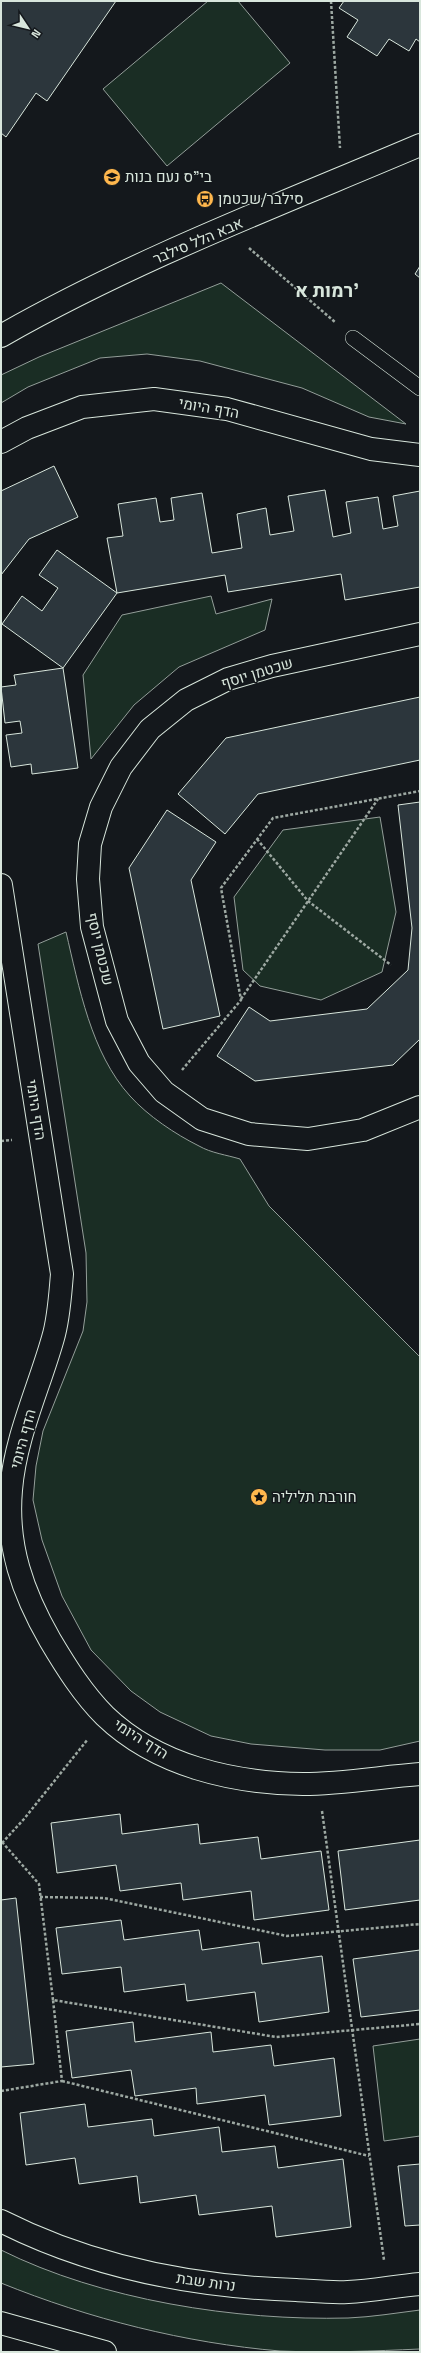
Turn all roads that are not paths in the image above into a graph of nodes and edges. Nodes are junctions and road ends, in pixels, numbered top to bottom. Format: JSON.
{"nodes":[{"id":1,"x":420,"y":145,"type":"edge"},
{"id":2,"x":1,"y":336,"type":"edge"},
{"id":3,"x":353,"y":338,"type":"road end"},
{"id":4,"x":420,"y":388,"type":"edge"},
{"id":5,"x":1,"y":442,"type":"edge"},
{"id":6,"x":420,"y":455,"type":"edge"},
{"id":7,"x":420,"y":634,"type":"edge"},
{"id":8,"x":1,"y":885,"type":"edge"},
{"id":9,"x":420,"y":1107,"type":"edge"},
{"id":10,"x":420,"y":1774,"type":"edge"},
{"id":11,"x":1,"y":2222,"type":"edge"},
{"id":12,"x":420,"y":2284,"type":"edge"},
{"id":13,"x":1,"y":2323,"type":"edge"},
{"id":14,"x":105,"y":2352,"type":"edge"}],
"edges":[{"from":1,"to":2,"type":"street","name":"אבא הלל סילבר"},
{"from":3,"to":4,"type":"lane"},
{"from":5,"to":6,"type":"street","name":"הדף היומי"},
{"from":7,"to":9,"type":"street","name":"שכטמן יוסף"},
{"from":8,"to":10,"type":"street","name":"הדף היומי"},
{"from":11,"to":12,"type":"street","name":"נרות שבת"},
{"from":13,"to":14,"type":"street"}]}
